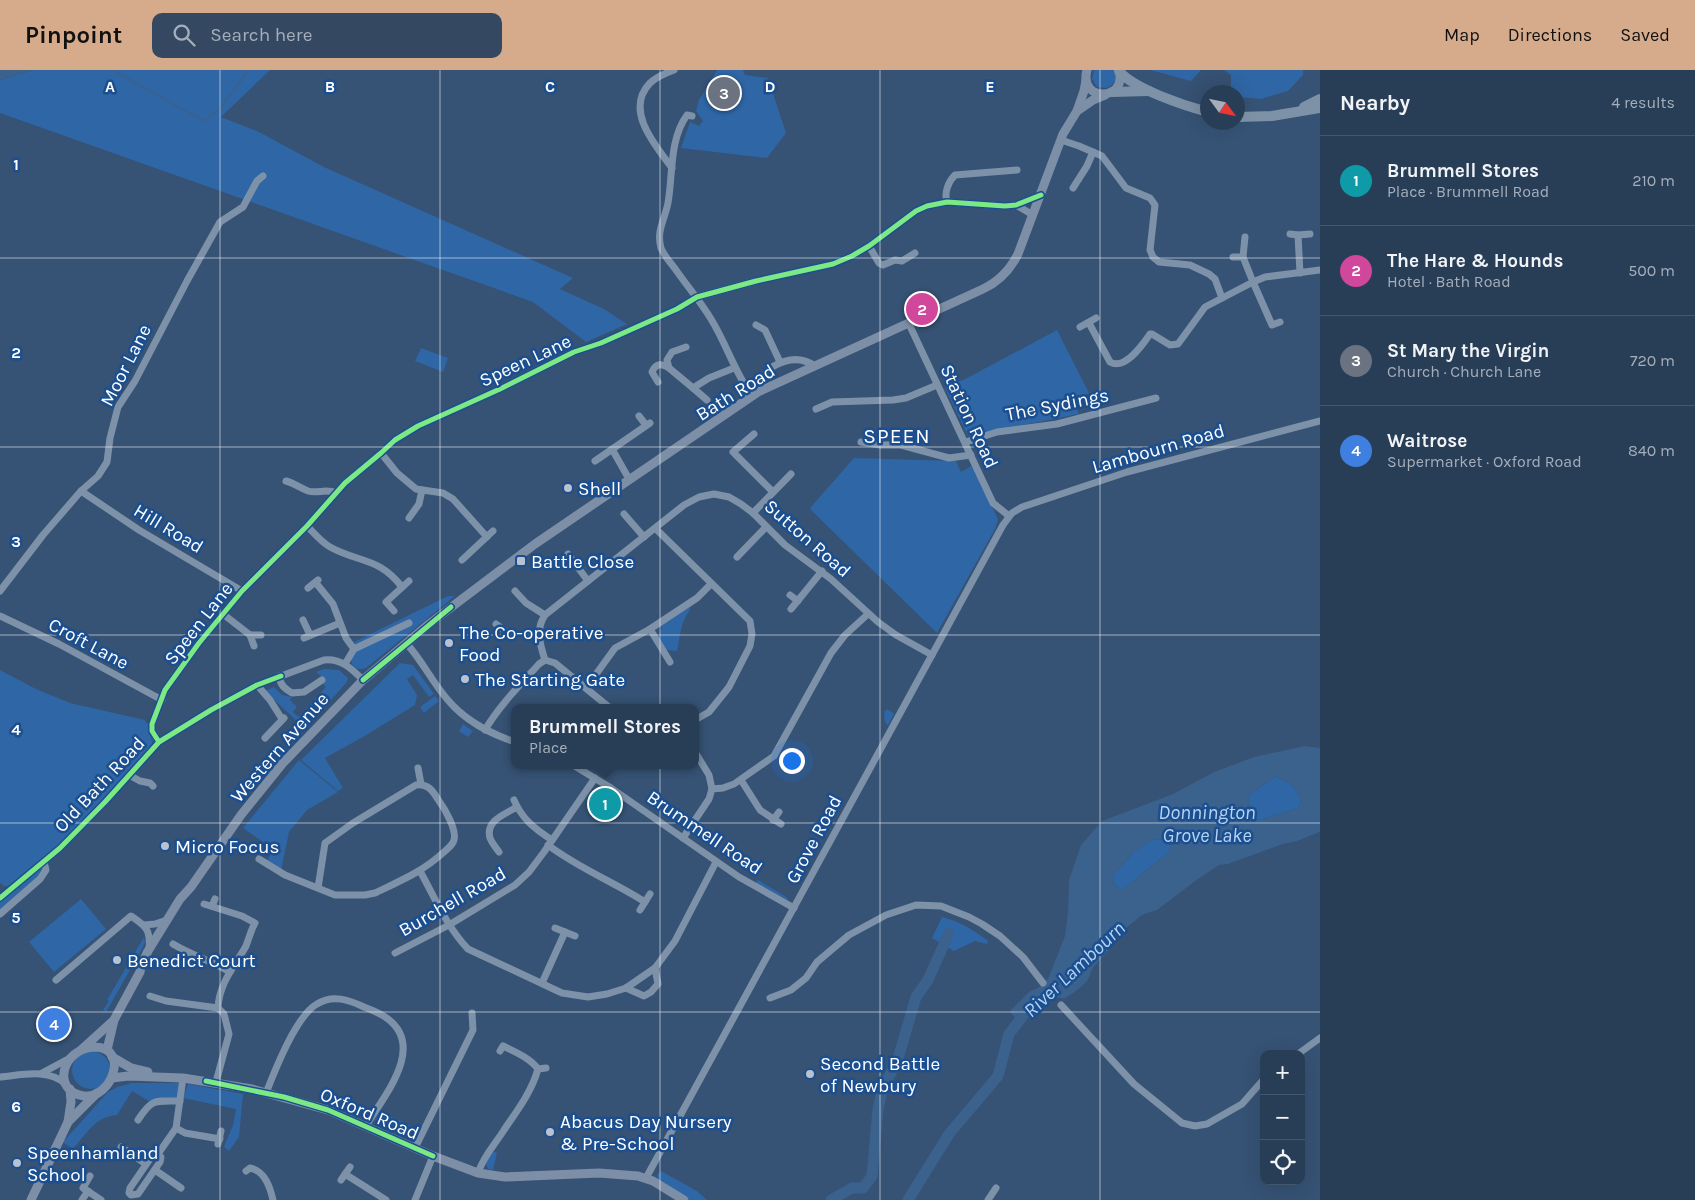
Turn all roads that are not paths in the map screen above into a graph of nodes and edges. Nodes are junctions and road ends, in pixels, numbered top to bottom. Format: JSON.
{"nodes":[{"id":1,"x":674,"y":70,"type":"edge"},
{"id":2,"x":1087,"y":70,"type":"edge"},
{"id":3,"x":1119,"y":70,"type":"edge"},
{"id":4,"x":1086,"y":80,"type":"junction"},
{"id":5,"x":1150,"y":91,"type":"junction"},
{"id":6,"x":1110,"y":93,"type":"junction"},
{"id":7,"x":1320,"y":99,"type":"edge"},
{"id":8,"x":1320,"y":108,"type":"edge"},
{"id":9,"x":1200,"y":109,"type":"edge"},
{"id":10,"x":1077,"y":111,"type":"junction"},
{"id":11,"x":1287,"y":114,"type":"junction"},
{"id":12,"x":692,"y":116,"type":"dead end"},
{"id":13,"x":1245,"y":118,"type":"edge"},
{"id":14,"x":1061,"y":140,"type":"junction"},
{"id":15,"x":1093,"y":152,"type":"junction"},
{"id":16,"x":672,"y":168,"type":"junction"},
{"id":17,"x":1017,"y":170,"type":"dead end"},
{"id":18,"x":263,"y":176,"type":"dead end"},
{"id":19,"x":1073,"y":188,"type":"dead end"},
{"id":20,"x":1041,"y":195,"type":"junction"},
{"id":21,"x":947,"y":202,"type":"junction"},
{"id":22,"x":1016,"y":205,"type":"junction"},
{"id":23,"x":1033,"y":215,"type":"junction"},
{"id":24,"x":1310,"y":234,"type":"dead end"},
{"id":25,"x":1245,"y":236,"type":"dead end"},
{"id":26,"x":868,"y":246,"type":"junction"},
{"id":27,"x":915,"y":253,"type":"dead end"},
{"id":28,"x":1233,"y":257,"type":"dead end"},
{"id":29,"x":1243,"y":257,"type":"junction"},
{"id":30,"x":1320,"y":270,"type":"edge"},
{"id":31,"x":1300,"y":273,"type":"junction"},
{"id":32,"x":1253,"y":282,"type":"junction"},
{"id":33,"x":696,"y":297,"type":"junction"},
{"id":34,"x":1222,"y":298,"type":"junction"},
{"id":35,"x":1096,"y":318,"type":"dead end"},
{"id":36,"x":1280,"y":322,"type":"dead end"},
{"id":37,"x":1089,"y":323,"type":"junction"},
{"id":38,"x":909,"y":324,"type":"junction"},
{"id":39,"x":756,"y":325,"type":"dead end"},
{"id":40,"x":1080,"y":327,"type":"dead end"},
{"id":41,"x":686,"y":347,"type":"dead end"},
{"id":42,"x":780,"y":362,"type":"junction"},
{"id":43,"x":815,"y":366,"type":"junction"},
{"id":44,"x":669,"y":368,"type":"junction"},
{"id":45,"x":734,"y":368,"type":"junction"},
{"id":46,"x":658,"y":382,"type":"dead end"},
{"id":47,"x":937,"y":385,"type":"junction"},
{"id":48,"x":692,"y":388,"type":"junction"},
{"id":49,"x":763,"y":389,"type":"junction"},
{"id":50,"x":752,"y":396,"type":"junction"},
{"id":51,"x":1156,"y":398,"type":"dead end"},
{"id":52,"x":707,"y":400,"type":"dead end"},
{"id":53,"x":816,"y":409,"type":"dead end"},
{"id":54,"x":639,"y":416,"type":"dead end"},
{"id":55,"x":1320,"y":421,"type":"edge"},
{"id":56,"x":754,"y":434,"type":"dead end"},
{"id":57,"x":861,"y":442,"type":"dead end"},
{"id":58,"x":966,"y":442,"type":"junction"},
{"id":59,"x":612,"y":450,"type":"junction"},
{"id":60,"x":382,"y":453,"type":"junction"},
{"id":61,"x":970,"y":455,"type":"junction"},
{"id":62,"x":595,"y":461,"type":"dead end"},
{"id":63,"x":791,"y":474,"type":"dead end"},
{"id":64,"x":629,"y":479,"type":"junction"},
{"id":65,"x":286,"y":481,"type":"dead end"},
{"id":66,"x":422,"y":490,"type":"junction"},
{"id":67,"x":80,"y":491,"type":"junction"},
{"id":68,"x":774,"y":492,"type":"junction"},
{"id":69,"x":336,"y":493,"type":"junction"},
{"id":70,"x":753,"y":513,"type":"junction"},
{"id":71,"x":624,"y":514,"type":"dead end"},
{"id":72,"x":413,"y":516,"type":"dead end"},
{"id":73,"x":1009,"y":516,"type":"junction"},
{"id":74,"x":307,"y":526,"type":"junction"},
{"id":75,"x":766,"y":527,"type":"junction"},
{"id":76,"x":656,"y":529,"type":"junction"},
{"id":77,"x":494,"y":530,"type":"dead end"},
{"id":78,"x":487,"y":537,"type":"junction"},
{"id":79,"x":644,"y":537,"type":"junction"},
{"id":80,"x":568,"y":554,"type":"dead end"},
{"id":81,"x":465,"y":556,"type":"dead end"},
{"id":82,"x":737,"y":557,"type":"dead end"},
{"id":83,"x":822,"y":571,"type":"junction"},
{"id":84,"x":408,"y":581,"type":"dead end"},
{"id":85,"x":588,"y":581,"type":"junction"},
{"id":86,"x":710,"y":584,"type":"junction"},
{"id":87,"x":402,"y":587,"type":"junction"},
{"id":88,"x":308,"y":588,"type":"dead end"},
{"id":89,"x":242,"y":590,"type":"junction"},
{"id":90,"x":0,"y":591,"type":"edge"},
{"id":91,"x":515,"y":591,"type":"dead end"},
{"id":92,"x":790,"y":595,"type":"dead end"},
{"id":93,"x":798,"y":601,"type":"junction"},
{"id":94,"x":791,"y":609,"type":"dead end"},
{"id":95,"x":394,"y":611,"type":"dead end"},
{"id":96,"x":223,"y":614,"type":"junction"},
{"id":97,"x":868,"y":614,"type":"junction"},
{"id":98,"x":545,"y":615,"type":"junction"},
{"id":99,"x":0,"y":616,"type":"edge"},
{"id":100,"x":303,"y":620,"type":"dead end"},
{"id":101,"x":340,"y":623,"type":"junction"},
{"id":102,"x":409,"y":623,"type":"dead end"},
{"id":103,"x":496,"y":624,"type":"dead end"},
{"id":104,"x":504,"y":630,"type":"dead end"},
{"id":105,"x":650,"y":630,"type":"junction"},
{"id":106,"x":250,"y":635,"type":"junction"},
{"id":107,"x":261,"y":635,"type":"dead end"},
{"id":108,"x":406,"y":643,"type":"junction"},
{"id":109,"x":254,"y":646,"type":"dead end"},
{"id":110,"x":354,"y":649,"type":"junction"},
{"id":111,"x":932,"y":654,"type":"junction"},
{"id":112,"x":545,"y":660,"type":"junction"},
{"id":113,"x":670,"y":662,"type":"dead end"},
{"id":114,"x":345,"y":664,"type":"junction"},
{"id":115,"x":279,"y":676,"type":"junction"},
{"id":116,"x":322,"y":680,"type":"dead end"},
{"id":117,"x":362,"y":680,"type":"junction"},
{"id":118,"x":257,"y":685,"type":"junction"},
{"id":119,"x":586,"y":688,"type":"junction"},
{"id":120,"x":162,"y":700,"type":"junction"},
{"id":121,"x":605,"y":704,"type":"edge"},
{"id":122,"x":699,"y":718,"type":"edge"},
{"id":123,"x":485,"y":730,"type":"junction"},
{"id":124,"x":264,"y":738,"type":"dead end"},
{"id":125,"x":511,"y":740,"type":"edge"},
{"id":126,"x":159,"y":742,"type":"junction"},
{"id":127,"x":699,"y":759,"type":"edge"},
{"id":128,"x":418,"y":768,"type":"dead end"},
{"id":129,"x":580,"y":769,"type":"edge"},
{"id":130,"x":129,"y":775,"type":"junction"},
{"id":131,"x":595,"y":778,"type":"junction"},
{"id":132,"x":740,"y":780,"type":"junction"},
{"id":133,"x":421,"y":784,"type":"junction"},
{"id":134,"x":152,"y":786,"type":"dead end"},
{"id":135,"x":712,"y":789,"type":"junction"},
{"id":136,"x":780,"y":812,"type":"dead end"},
{"id":137,"x":774,"y":820,"type":"junction"},
{"id":138,"x":781,"y":824,"type":"dead end"},
{"id":139,"x":683,"y":838,"type":"junction"},
{"id":140,"x":550,"y":843,"type":"junction"},
{"id":141,"x":499,"y":852,"type":"dead end"},
{"id":142,"x":259,"y":859,"type":"dead end"},
{"id":143,"x":44,"y":862,"type":"junction"},
{"id":144,"x":716,"y":862,"type":"junction"},
{"id":145,"x":420,"y":871,"type":"junction"},
{"id":146,"x":191,"y":887,"type":"junction"},
{"id":147,"x":318,"y":888,"type":"junction"},
{"id":148,"x":650,"y":894,"type":"dead end"},
{"id":149,"x":0,"y":898,"type":"edge"},
{"id":150,"x":645,"y":902,"type":"junction"},
{"id":151,"x":210,"y":903,"type":"dead end"},
{"id":152,"x":794,"y":908,"type":"junction"},
{"id":153,"x":640,"y":910,"type":"dead end"},
{"id":154,"x":0,"y":914,"type":"edge"},
{"id":155,"x":167,"y":920,"type":"junction"},
{"id":156,"x":144,"y":925,"type":"junction"},
{"id":157,"x":449,"y":925,"type":"junction"},
{"id":158,"x":555,"y":928,"type":"dead end"},
{"id":159,"x":565,"y":932,"type":"junction"},
{"id":160,"x":575,"y":936,"type":"dead end"},
{"id":161,"x":176,"y":949,"type":"dead end"},
{"id":162,"x":148,"y":952,"type":"junction"},
{"id":163,"x":395,"y":953,"type":"dead end"},
{"id":164,"x":655,"y":968,"type":"junction"},
{"id":165,"x":140,"y":972,"type":"junction"},
{"id":166,"x":230,"y":972,"type":"junction"},
{"id":167,"x":56,"y":980,"type":"dead end"},
{"id":168,"x":542,"y":983,"type":"junction"},
{"id":169,"x":1043,"y":983,"type":"dead end"},
{"id":170,"x":626,"y":988,"type":"junction"},
{"id":171,"x":150,"y":996,"type":"dead end"},
{"id":172,"x":770,"y":998,"type":"dead end"},
{"id":173,"x":1061,"y":1005,"type":"dead end"},
{"id":174,"x":218,"y":1008,"type":"junction"},
{"id":175,"x":472,"y":1013,"type":"dead end"},
{"id":176,"x":114,"y":1020,"type":"junction"},
{"id":177,"x":1320,"y":1038,"type":"edge"},
{"id":178,"x":82,"y":1049,"type":"junction"},
{"id":179,"x":1304,"y":1050,"type":"edge"},
{"id":180,"x":500,"y":1051,"type":"dead end"},
{"id":181,"x":109,"y":1053,"type":"junction"},
{"id":182,"x":70,"y":1058,"type":"junction"},
{"id":183,"x":41,"y":1074,"type":"junction"},
{"id":184,"x":0,"y":1077,"type":"edge"},
{"id":185,"x":172,"y":1077,"type":"junction"},
{"id":186,"x":112,"y":1078,"type":"junction"},
{"id":187,"x":183,"y":1078,"type":"junction"},
{"id":188,"x":216,"y":1082,"type":"junction"},
{"id":189,"x":1260,"y":1084,"type":"edge"},
{"id":190,"x":68,"y":1086,"type":"junction"},
{"id":191,"x":99,"y":1091,"type":"junction"},
{"id":192,"x":266,"y":1093,"type":"junction"},
{"id":193,"x":180,"y":1101,"type":"junction"},
{"id":194,"x":138,"y":1120,"type":"dead end"},
{"id":195,"x":68,"y":1122,"type":"junction"},
{"id":196,"x":366,"y":1126,"type":"junction"},
{"id":197,"x":176,"y":1128,"type":"junction"},
{"id":198,"x":221,"y":1130,"type":"dead end"},
{"id":199,"x":121,"y":1147,"type":"dead end"},
{"id":200,"x":415,"y":1148,"type":"junction"},
{"id":201,"x":158,"y":1154,"type":"junction"},
{"id":202,"x":433,"y":1156,"type":"junction"},
{"id":203,"x":146,"y":1164,"type":"junction"},
{"id":204,"x":350,"y":1166,"type":"dead end"},
{"id":205,"x":155,"y":1170,"type":"junction"},
{"id":206,"x":246,"y":1171,"type":"dead end"},
{"id":207,"x":478,"y":1173,"type":"junction"},
{"id":208,"x":345,"y":1174,"type":"junction"},
{"id":209,"x":90,"y":1176,"type":"dead end"},
{"id":210,"x":646,"y":1178,"type":"junction"},
{"id":211,"x":341,"y":1180,"type":"dead end"},
{"id":212,"x":181,"y":1188,"type":"dead end"},
{"id":213,"x":996,"y":1188,"type":"dead end"},
{"id":214,"x":88,"y":1191,"type":"junction"},
{"id":215,"x":130,"y":1198,"type":"edge"},
{"id":216,"x":31,"y":1200,"type":"edge"},
{"id":217,"x":82,"y":1200,"type":"edge"},
{"id":218,"x":101,"y":1200,"type":"edge"},
{"id":219,"x":273,"y":1200,"type":"edge"},
{"id":220,"x":386,"y":1200,"type":"edge"},
{"id":221,"x":414,"y":1200,"type":"edge"},
{"id":222,"x":684,"y":1200,"type":"edge"},
{"id":223,"x":988,"y":1200,"type":"edge"}],
"edges":[{"from":1,"to":16,"type":"street"},
{"from":2,"to":4,"type":"main road","name":"Bath Road"},
{"from":3,"to":5,"type":"highway"},
{"from":3,"to":6,"type":"main road"},
{"from":4,"to":6,"type":"main road"},
{"from":4,"to":10,"type":"main road","name":"Bath Road"},
{"from":5,"to":6,"type":"highway"},
{"from":5,"to":9,"type":"highway"},
{"from":6,"to":10,"type":"main road","name":"Bath Road"},
{"from":7,"to":11,"type":"highway"},
{"from":8,"to":11,"type":"highway"},
{"from":10,"to":14,"type":"main road","name":"Bath Road"},
{"from":11,"to":13,"type":"highway"},
{"from":12,"to":16,"type":"street"},
{"from":14,"to":15,"type":"street"},
{"from":14,"to":20,"type":"main road","name":"Bath Road"},
{"from":15,"to":19,"type":"street"},
{"from":15,"to":34,"type":"street"},
{"from":16,"to":33,"type":"street"},
{"from":17,"to":21,"type":"street"},
{"from":18,"to":67,"type":"street","name":"Moor Lane"},
{"from":20,"to":22,"type":"street","name":"Speen Lane"},
{"from":20,"to":23,"type":"main road","name":"Bath Road"},
{"from":21,"to":22,"type":"street","name":"Speen Lane"},
{"from":21,"to":26,"type":"street","name":"Speen Lane"},
{"from":22,"to":23,"type":"street"},
{"from":23,"to":38,"type":"main road","name":"Bath Road"},
{"from":24,"to":31,"type":"street"},
{"from":25,"to":29,"type":"street"},
{"from":26,"to":27,"type":"street"},
{"from":26,"to":33,"type":"street","name":"Speen Lane"},
{"from":28,"to":29,"type":"street"},
{"from":29,"to":32,"type":"street"},
{"from":30,"to":31,"type":"street"},
{"from":31,"to":32,"type":"street"},
{"from":32,"to":34,"type":"street"},
{"from":32,"to":36,"type":"street"},
{"from":33,"to":45,"type":"street"},
{"from":33,"to":60,"type":"street","name":"Speen Lane"},
{"from":34,"to":37,"type":"street"},
{"from":35,"to":37,"type":"street"},
{"from":37,"to":40,"type":"street"},
{"from":38,"to":43,"type":"main road","name":"Bath Road"},
{"from":38,"to":47,"type":"street","name":"Station Road"},
{"from":39,"to":42,"type":"street"},
{"from":41,"to":44,"type":"street"},
{"from":42,"to":43,"type":"street"},
{"from":42,"to":49,"type":"street"},
{"from":43,"to":49,"type":"main road","name":"Bath Road"},
{"from":44,"to":46,"type":"street"},
{"from":44,"to":48,"type":"street"},
{"from":45,"to":48,"type":"street"},
{"from":45,"to":50,"type":"street"},
{"from":47,"to":53,"type":"street"},
{"from":47,"to":58,"type":"street","name":"Station Road"},
{"from":48,"to":52,"type":"street"},
{"from":49,"to":50,"type":"main road","name":"Bath Road"},
{"from":50,"to":64,"type":"main road","name":"Bath Road"},
{"from":51,"to":58,"type":"street","name":"The Sydings"},
{"from":54,"to":59,"type":"street"},
{"from":55,"to":73,"type":"street","name":"Lambourn Road"},
{"from":56,"to":68,"type":"street"},
{"from":57,"to":61,"type":"street"},
{"from":58,"to":61,"type":"street","name":"Station Road"},
{"from":59,"to":62,"type":"street"},
{"from":59,"to":64,"type":"street"},
{"from":60,"to":66,"type":"street"},
{"from":60,"to":69,"type":"street","name":"Speen Lane"},
{"from":61,"to":73,"type":"street","name":"Station Road"},
{"from":63,"to":68,"type":"street"},
{"from":64,"to":108,"type":"main road","name":"Bath Road"},
{"from":65,"to":69,"type":"street"},
{"from":66,"to":72,"type":"street"},
{"from":66,"to":78,"type":"street"},
{"from":67,"to":89,"type":"street","name":"Hill Road"},
{"from":67,"to":90,"type":"street","name":"Moor Lane"},
{"from":68,"to":70,"type":"street"},
{"from":69,"to":74,"type":"street","name":"Speen Lane"},
{"from":70,"to":75,"type":"street","name":"Sutton Road"},
{"from":70,"to":76,"type":"street","name":"Sutton Road"},
{"from":71,"to":79,"type":"street"},
{"from":73,"to":111,"type":"street","name":"Grove Road"},
{"from":74,"to":87,"type":"street"},
{"from":74,"to":89,"type":"street","name":"Speen Lane"},
{"from":75,"to":82,"type":"street"},
{"from":75,"to":83,"type":"street","name":"Sutton Road"},
{"from":76,"to":79,"type":"street","name":"Sutton Road"},
{"from":76,"to":86,"type":"street"},
{"from":77,"to":78,"type":"street"},
{"from":78,"to":81,"type":"street"},
{"from":79,"to":85,"type":"street","name":"Sutton Road"},
{"from":80,"to":85,"type":"street"},
{"from":83,"to":93,"type":"street"},
{"from":83,"to":97,"type":"street","name":"Sutton Road"},
{"from":84,"to":87,"type":"street"},
{"from":85,"to":98,"type":"street","name":"Sutton Road"},
{"from":86,"to":105,"type":"street"},
{"from":86,"to":122,"type":"street"},
{"from":87,"to":95,"type":"street"},
{"from":88,"to":101,"type":"street"},
{"from":89,"to":96,"type":"street","name":"Speen Lane"},
{"from":91,"to":98,"type":"street"},
{"from":92,"to":93,"type":"street"},
{"from":93,"to":94,"type":"street"},
{"from":96,"to":106,"type":"street","name":"Speen Lane"},
{"from":96,"to":120,"type":"street","name":"Speen Lane"},
{"from":97,"to":111,"type":"street","name":"Sutton Road"},
{"from":97,"to":132,"type":"street"},
{"from":98,"to":112,"type":"street"},
{"from":99,"to":120,"type":"street","name":"Croft Lane"},
{"from":100,"to":101,"type":"street"},
{"from":101,"to":110,"type":"street"},
{"from":102,"to":110,"type":"street"},
{"from":103,"to":104,"type":"street"},
{"from":105,"to":113,"type":"street"},
{"from":105,"to":119,"type":"street"},
{"from":106,"to":107,"type":"street"},
{"from":106,"to":109,"type":"street"},
{"from":108,"to":117,"type":"main road","name":"Western Avenue"},
{"from":108,"to":123,"type":"street"},
{"from":110,"to":114,"type":"street"},
{"from":111,"to":152,"type":"street","name":"Grove Road"},
{"from":112,"to":119,"type":"street"},
{"from":112,"to":123,"type":"street"},
{"from":114,"to":115,"type":"street","name":"Old Bath Road"},
{"from":114,"to":117,"type":"street"},
{"from":115,"to":116,"type":"street"},
{"from":115,"to":118,"type":"street","name":"Old Bath Road"},
{"from":117,"to":146,"type":"main road","name":"Western Avenue"},
{"from":118,"to":124,"type":"street"},
{"from":118,"to":126,"type":"street","name":"Old Bath Road"},
{"from":119,"to":121,"type":"street"},
{"from":120,"to":126,"type":"street","name":"Speen Lane"},
{"from":123,"to":125,"type":"street"},
{"from":126,"to":130,"type":"street","name":"Old Bath Road"},
{"from":127,"to":135,"type":"street"},
{"from":128,"to":133,"type":"street"},
{"from":129,"to":131,"type":"street","name":"Brummell Road"},
{"from":130,"to":134,"type":"street"},
{"from":130,"to":143,"type":"street","name":"Old Bath Road"},
{"from":131,"to":139,"type":"street","name":"Brummell Road"},
{"from":131,"to":140,"type":"street","name":"Burchell Road"},
{"from":132,"to":135,"type":"street"},
{"from":132,"to":137,"type":"street"},
{"from":133,"to":145,"type":"street"},
{"from":133,"to":147,"type":"street"},
{"from":135,"to":139,"type":"street"},
{"from":136,"to":137,"type":"street"},
{"from":137,"to":138,"type":"street"},
{"from":139,"to":144,"type":"street","name":"Brummell Road"},
{"from":140,"to":141,"type":"street"},
{"from":140,"to":150,"type":"street"},
{"from":140,"to":157,"type":"street","name":"Burchell Road"},
{"from":142,"to":147,"type":"street"},
{"from":143,"to":149,"type":"street","name":"Old Bath Road"},
{"from":143,"to":154,"type":"street","name":"Old Bath Road"},
{"from":144,"to":152,"type":"street","name":"Brummell Road"},
{"from":144,"to":164,"type":"street"},
{"from":145,"to":147,"type":"street"},
{"from":145,"to":157,"type":"street"},
{"from":146,"to":155,"type":"main road","name":"Western Avenue"},
{"from":146,"to":165,"type":"main road","name":"Western Avenue"},
{"from":148,"to":150,"type":"street"},
{"from":150,"to":153,"type":"street"},
{"from":151,"to":166,"type":"street"},
{"from":152,"to":210,"type":"street","name":"Grove Road"},
{"from":155,"to":156,"type":"street"},
{"from":155,"to":162,"type":"main road","name":"Western Avenue"},
{"from":156,"to":162,"type":"street"},
{"from":156,"to":167,"type":"street"},
{"from":157,"to":163,"type":"street","name":"Burchell Road"},
{"from":157,"to":168,"type":"street"},
{"from":158,"to":159,"type":"street"},
{"from":159,"to":160,"type":"street"},
{"from":159,"to":168,"type":"street"},
{"from":161,"to":166,"type":"street"},
{"from":162,"to":165,"type":"main road","name":"Western Avenue"},
{"from":164,"to":170,"type":"street"},
{"from":164,"to":170,"type":"street"},
{"from":165,"to":176,"type":"main road","name":"Western Avenue"},
{"from":166,"to":174,"type":"street"},
{"from":168,"to":170,"type":"street"},
{"from":169,"to":172,"type":"street"},
{"from":171,"to":174,"type":"street"},
{"from":173,"to":189,"type":"street"},
{"from":174,"to":188,"type":"street"},
{"from":175,"to":200,"type":"street"},
{"from":176,"to":178,"type":"main road","name":"Western Avenue"},
{"from":176,"to":181,"type":"main road","name":"Western Avenue"},
{"from":177,"to":179,"type":"street"},
{"from":178,"to":181,"type":"main road"},
{"from":178,"to":182,"type":"main road"},
{"from":180,"to":207,"type":"street"},
{"from":181,"to":185,"type":"main road","name":"Oxford Road"},
{"from":181,"to":186,"type":"main road"},
{"from":182,"to":183,"type":"street"},
{"from":182,"to":190,"type":"main road"},
{"from":183,"to":184,"type":"street"},
{"from":183,"to":190,"type":"street"},
{"from":185,"to":186,"type":"main road","name":"Oxford Road"},
{"from":185,"to":187,"type":"main road","name":"Oxford Road"},
{"from":186,"to":191,"type":"main road"},
{"from":187,"to":188,"type":"main road","name":"Oxford Road"},
{"from":187,"to":193,"type":"street"},
{"from":188,"to":192,"type":"main road","name":"Oxford Road"},
{"from":190,"to":191,"type":"main road"},
{"from":190,"to":195,"type":"main road"},
{"from":191,"to":195,"type":"main road"},
{"from":192,"to":196,"type":"main road","name":"Oxford Road"},
{"from":192,"to":196,"type":"street"},
{"from":193,"to":194,"type":"street"},
{"from":193,"to":197,"type":"street"},
{"from":195,"to":216,"type":"main road"},
{"from":196,"to":200,"type":"main road","name":"Oxford Road"},
{"from":197,"to":198,"type":"street"},
{"from":197,"to":201,"type":"street"},
{"from":199,"to":203,"type":"street"},
{"from":200,"to":202,"type":"main road","name":"Oxford Road"},
{"from":201,"to":203,"type":"street"},
{"from":201,"to":205,"type":"street"},
{"from":202,"to":207,"type":"main road","name":"Oxford Road"},
{"from":202,"to":221,"type":"street"},
{"from":203,"to":215,"type":"street"},
{"from":204,"to":208,"type":"street"},
{"from":205,"to":212,"type":"street"},
{"from":205,"to":215,"type":"street"},
{"from":206,"to":219,"type":"street"},
{"from":207,"to":210,"type":"main road","name":"Oxford Road"},
{"from":208,"to":211,"type":"street"},
{"from":208,"to":220,"type":"street"},
{"from":209,"to":214,"type":"street"},
{"from":210,"to":222,"type":"main road","name":"Oxford Road"},
{"from":213,"to":223,"type":"street"},
{"from":214,"to":217,"type":"street"},
{"from":214,"to":218,"type":"street"}]}
